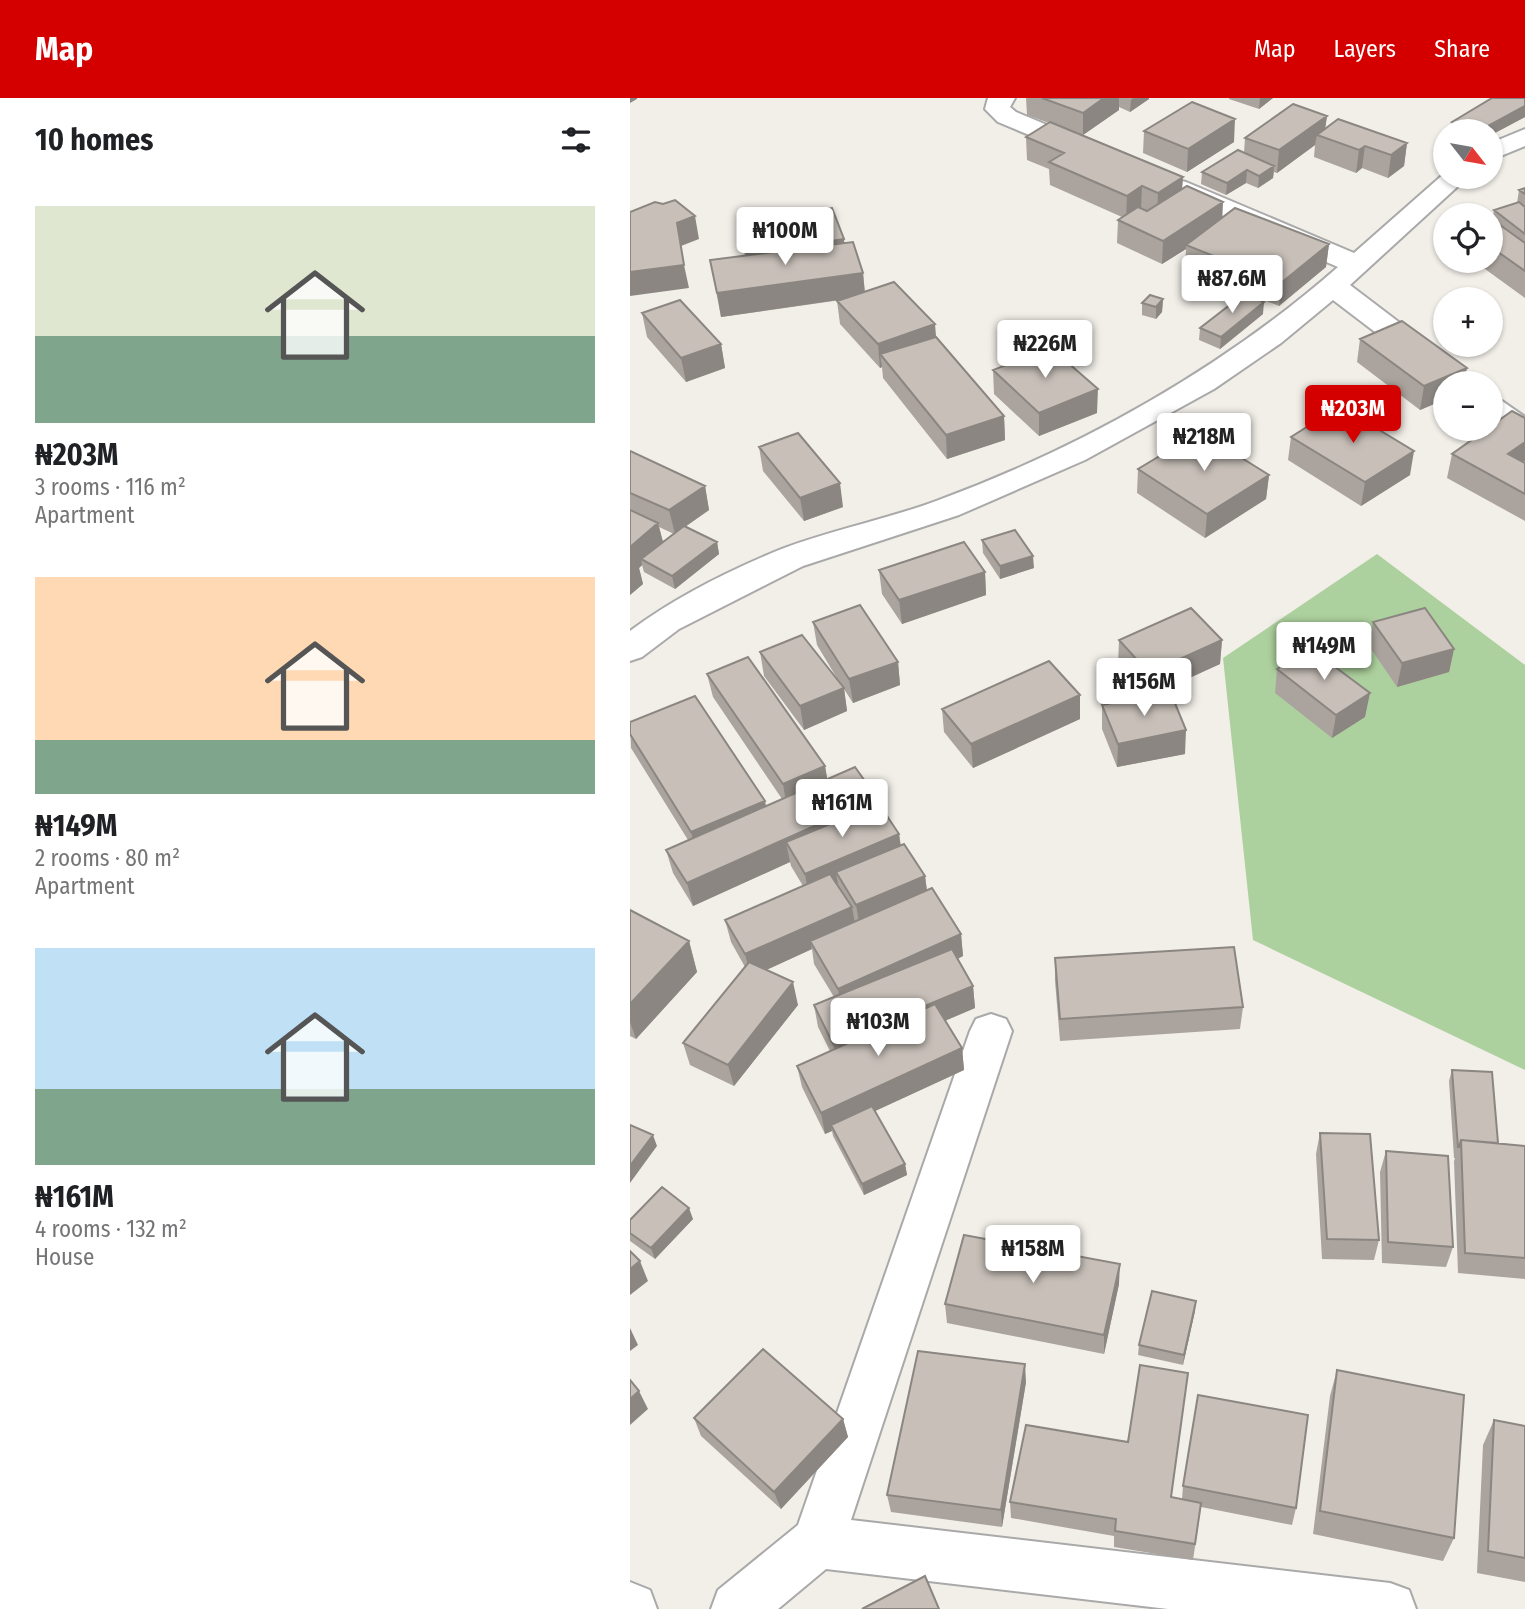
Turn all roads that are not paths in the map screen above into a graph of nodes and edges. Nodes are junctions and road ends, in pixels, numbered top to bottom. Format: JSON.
{"nodes":[{"id":1,"x":1003,"y":98,"type":"edge"},
{"id":2,"x":1525,"y":136,"type":"edge"},
{"id":3,"x":1503,"y":146,"type":"edge"},
{"id":4,"x":1108,"y":159,"type":"edge"},
{"id":5,"x":1158,"y":180,"type":"edge"},
{"id":6,"x":1442,"y":189,"type":"edge"},
{"id":7,"x":1359,"y":265,"type":"junction"},
{"id":8,"x":1333,"y":286,"type":"junction"},
{"id":9,"x":1444,"y":371,"type":"edge"},
{"id":10,"x":1503,"y":416,"type":"edge"},
{"id":11,"x":1525,"y":432,"type":"edge"},
{"id":12,"x":630,"y":649,"type":"edge"},
{"id":13,"x":990,"y":1031,"type":"dead end"},
{"id":14,"x":818,"y":1542,"type":"junction"},
{"id":15,"x":737,"y":1609,"type":"edge"},
{"id":16,"x":1390,"y":1609,"type":"edge"}],
"edges":[{"from":1,"to":4,"type":"street"},
{"from":2,"to":3,"type":"street"},
{"from":5,"to":7,"type":"street"},
{"from":6,"to":7,"type":"street"},
{"from":7,"to":8,"type":"street"},
{"from":8,"to":9,"type":"street"},
{"from":8,"to":12,"type":"street"},
{"from":10,"to":11,"type":"street"},
{"from":13,"to":14,"type":"street"},
{"from":14,"to":15,"type":"street"},
{"from":14,"to":16,"type":"street"}]}
